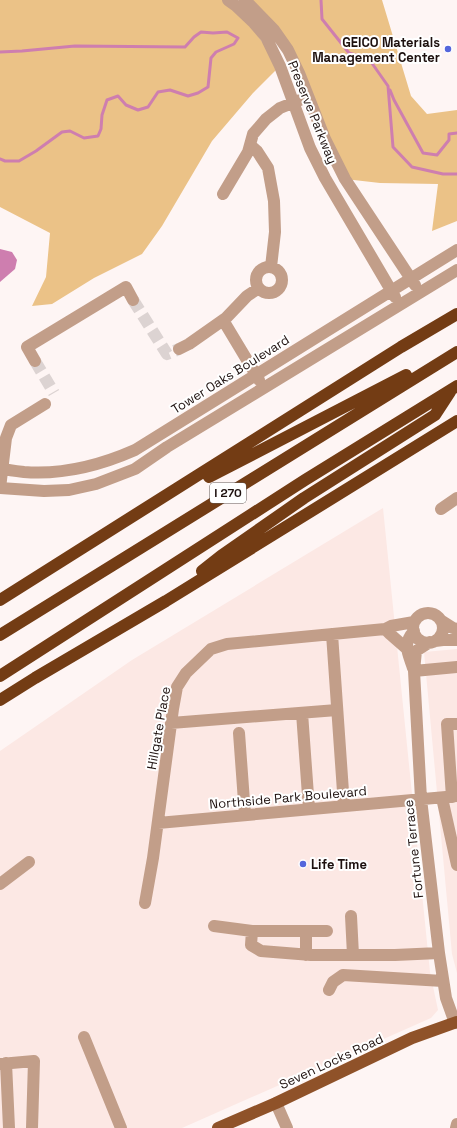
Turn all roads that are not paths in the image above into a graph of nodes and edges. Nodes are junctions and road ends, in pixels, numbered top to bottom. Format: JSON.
{"nodes":[{"id":1,"x":228,"y":0,"type":"edge"},
{"id":2,"x":245,"y":0,"type":"edge"},
{"id":3,"x":308,"y":97,"type":"junction"},
{"id":4,"x":294,"y":102,"type":"junction"},
{"id":5,"x":250,"y":144,"type":"junction"},
{"id":6,"x":223,"y":194,"type":"dead end"},
{"id":7,"x":457,"y":250,"type":"edge"},
{"id":8,"x":271,"y":267,"type":"junction"},
{"id":9,"x":457,"y":270,"type":"edge"},
{"id":10,"x":411,"y":279,"type":"junction"},
{"id":11,"x":259,"y":288,"type":"junction"},
{"id":12,"x":392,"y":290,"type":"junction"},
{"id":13,"x":420,"y":292,"type":"junction"},
{"id":14,"x":133,"y":300,"type":"tunnel mouth"},
{"id":15,"x":399,"y":305,"type":"junction"},
{"id":16,"x":457,"y":314,"type":"edge"},
{"id":17,"x":223,"y":320,"type":"junction"},
{"id":18,"x":178,"y":347,"type":"tunnel mouth"},
{"id":19,"x":457,"y":348,"type":"edge"},
{"id":20,"x":457,"y":352,"type":"edge"},
{"id":21,"x":36,"y":361,"type":"tunnel mouth"},
{"id":22,"x":256,"y":374,"type":"junction"},
{"id":23,"x":264,"y":388,"type":"junction"},
{"id":24,"x":454,"y":388,"type":"edge"},
{"id":25,"x":43,"y":402,"type":"dead end"},
{"id":26,"x":457,"y":421,"type":"edge"},
{"id":27,"x":1,"y":468,"type":"edge"},
{"id":28,"x":0,"y":488,"type":"edge"},
{"id":29,"x":457,"y":498,"type":"edge"},
{"id":30,"x":441,"y":509,"type":"dead end"},
{"id":31,"x":135,"y":515,"type":"junction"},
{"id":32,"x":0,"y":600,"type":"edge"},
{"id":33,"x":166,"y":601,"type":"junction"},
{"id":34,"x":442,"y":621,"type":"junction"},
{"id":35,"x":414,"y":626,"type":"junction"},
{"id":36,"x":385,"y":629,"type":"junction"},
{"id":37,"x":457,"y":629,"type":"edge"},
{"id":38,"x":332,"y":634,"type":"junction"},
{"id":39,"x":0,"y":635,"type":"edge"},
{"id":40,"x":457,"y":640,"type":"edge"},
{"id":41,"x":432,"y":642,"type":"junction"},
{"id":42,"x":406,"y":648,"type":"junction"},
{"id":43,"x":457,"y":667,"type":"edge"},
{"id":44,"x":414,"y":671,"type":"junction"},
{"id":45,"x":0,"y":676,"type":"edge"},
{"id":46,"x":0,"y":700,"type":"edge"},
{"id":47,"x":337,"y":710,"type":"junction"},
{"id":48,"x":302,"y":713,"type":"junction"},
{"id":49,"x":171,"y":723,"type":"junction"},
{"id":50,"x":457,"y":724,"type":"edge"},
{"id":51,"x":239,"y":734,"type":"dead end"},
{"id":52,"x":450,"y":797,"type":"edge"},
{"id":53,"x":422,"y":799,"type":"junction"},
{"id":54,"x":344,"y":806,"type":"junction"},
{"id":55,"x":309,"y":809,"type":"junction"},
{"id":56,"x":245,"y":815,"type":"junction"},
{"id":57,"x":158,"y":823,"type":"junction"},
{"id":58,"x":29,"y":862,"type":"dead end"},
{"id":59,"x":457,"y":865,"type":"edge"},
{"id":60,"x":0,"y":884,"type":"edge"},
{"id":61,"x":145,"y":903,"type":"dead end"},
{"id":62,"x":351,"y":916,"type":"dead end"},
{"id":63,"x":214,"y":926,"type":"dead end"},
{"id":64,"x":252,"y":931,"type":"junction"},
{"id":65,"x":306,"y":931,"type":"junction"},
{"id":66,"x":327,"y":931,"type":"dead end"},
{"id":67,"x":439,"y":953,"type":"junction"},
{"id":68,"x":306,"y":955,"type":"junction"},
{"id":69,"x":353,"y":955,"type":"junction"},
{"id":70,"x":443,"y":981,"type":"junction"},
{"id":71,"x":329,"y":990,"type":"dead end"},
{"id":72,"x":456,"y":1022,"type":"edge"},
{"id":73,"x":84,"y":1037,"type":"dead end"},
{"id":74,"x":3,"y":1063,"type":"edge"},
{"id":75,"x":276,"y":1103,"type":"junction"},
{"id":76,"x":457,"y":1124,"type":"edge"},
{"id":77,"x":9,"y":1128,"type":"edge"},
{"id":78,"x":32,"y":1128,"type":"edge"},
{"id":79,"x":122,"y":1128,"type":"edge"},
{"id":80,"x":218,"y":1128,"type":"edge"},
{"id":81,"x":287,"y":1128,"type":"edge"},
{"id":82,"x":456,"y":1128,"type":"edge"}],
"edges":[{"from":1,"to":4,"type":"street","name":"Preserve Parkway"},
{"from":2,"to":3,"type":"street","name":"Preserve Parkway"},
{"from":3,"to":4,"type":"street"},
{"from":3,"to":10,"type":"street","name":"Preserve Parkway"},
{"from":4,"to":5,"type":"street"},
{"from":4,"to":12,"type":"street","name":"Preserve Parkway"},
{"from":5,"to":6,"type":"street"},
{"from":5,"to":8,"type":"street"},
{"from":7,"to":10,"type":"street","name":"Tower Oaks Boulevard"},
{"from":8,"to":11,"type":"street"},
{"from":8,"to":11,"type":"street"},
{"from":9,"to":13,"type":"street"},
{"from":10,"to":12,"type":"street","name":"Tower Oaks Boulevard"},
{"from":10,"to":13,"type":"street","name":"Preserve Parkway"},
{"from":11,"to":17,"type":"street"},
{"from":12,"to":15,"type":"street","name":"Preserve Parkway"},
{"from":12,"to":22,"type":"street","name":"Tower Oaks Boulevard"},
{"from":13,"to":15,"type":"street"},
{"from":14,"to":21,"type":"street"},
{"from":15,"to":23,"type":"street"},
{"from":16,"to":31,"type":"highway","number":"I 270"},
{"from":17,"to":18,"type":"street"},
{"from":17,"to":22,"type":"street"},
{"from":19,"to":31,"type":"highway"},
{"from":20,"to":39,"type":"highway","number":"I 270"},
{"from":22,"to":23,"type":"street"},
{"from":22,"to":27,"type":"street","name":"Tower Oaks Boulevard"},
{"from":23,"to":28,"type":"street"},
{"from":24,"to":33,"type":"highway"},
{"from":24,"to":45,"type":"highway","number":"I 270"},
{"from":25,"to":27,"type":"street"},
{"from":26,"to":33,"type":"highway"},
{"from":27,"to":28,"type":"street"},
{"from":29,"to":30,"type":"street"},
{"from":31,"to":32,"type":"highway","number":"I 270"},
{"from":33,"to":46,"type":"highway"},
{"from":34,"to":35,"type":"street"},
{"from":34,"to":37,"type":"street"},
{"from":34,"to":41,"type":"street"},
{"from":35,"to":36,"type":"street","name":"Hillgate Place"},
{"from":35,"to":41,"type":"street"},
{"from":35,"to":42,"type":"street"},
{"from":36,"to":38,"type":"street","name":"Hillgate Place"},
{"from":36,"to":42,"type":"street"},
{"from":38,"to":47,"type":"street"},
{"from":38,"to":49,"type":"street","name":"Hillgate Place"},
{"from":40,"to":41,"type":"street"},
{"from":41,"to":44,"type":"street","name":"Fortune Terrace"},
{"from":42,"to":44,"type":"street","name":"Fortune Terrace"},
{"from":43,"to":44,"type":"street"},
{"from":44,"to":53,"type":"street","name":"Fortune Terrace"},
{"from":47,"to":48,"type":"street"},
{"from":47,"to":54,"type":"street"},
{"from":48,"to":49,"type":"street"},
{"from":48,"to":55,"type":"street"},
{"from":49,"to":57,"type":"street","name":"Hillgate Place"},
{"from":50,"to":52,"type":"street"},
{"from":51,"to":56,"type":"street"},
{"from":52,"to":53,"type":"street","name":"Northside Park Boulevard"},
{"from":52,"to":59,"type":"street"},
{"from":53,"to":54,"type":"street","name":"Northside Park Boulevard"},
{"from":53,"to":67,"type":"street","name":"Fortune Terrace"},
{"from":54,"to":55,"type":"street","name":"Northside Park Boulevard"},
{"from":55,"to":56,"type":"street","name":"Northside Park Boulevard"},
{"from":56,"to":57,"type":"street","name":"Northside Park Boulevard"},
{"from":57,"to":61,"type":"street","name":"Hillgate Place"},
{"from":58,"to":60,"type":"street"},
{"from":62,"to":69,"type":"street"},
{"from":63,"to":64,"type":"street"},
{"from":64,"to":65,"type":"street"},
{"from":64,"to":68,"type":"street"},
{"from":65,"to":66,"type":"street"},
{"from":65,"to":68,"type":"street"},
{"from":67,"to":69,"type":"street"},
{"from":67,"to":70,"type":"street","name":"Fortune Terrace"},
{"from":68,"to":69,"type":"street"},
{"from":70,"to":71,"type":"street"},
{"from":70,"to":72,"type":"street","name":"Fortune Terrace"},
{"from":72,"to":75,"type":"main road","name":"Seven Locks Road"},
{"from":73,"to":79,"type":"street"},
{"from":74,"to":77,"type":"street"},
{"from":74,"to":78,"type":"street"},
{"from":75,"to":80,"type":"main road","name":"Seven Locks Road"},
{"from":75,"to":81,"type":"street"},
{"from":76,"to":82,"type":"street"}]}
